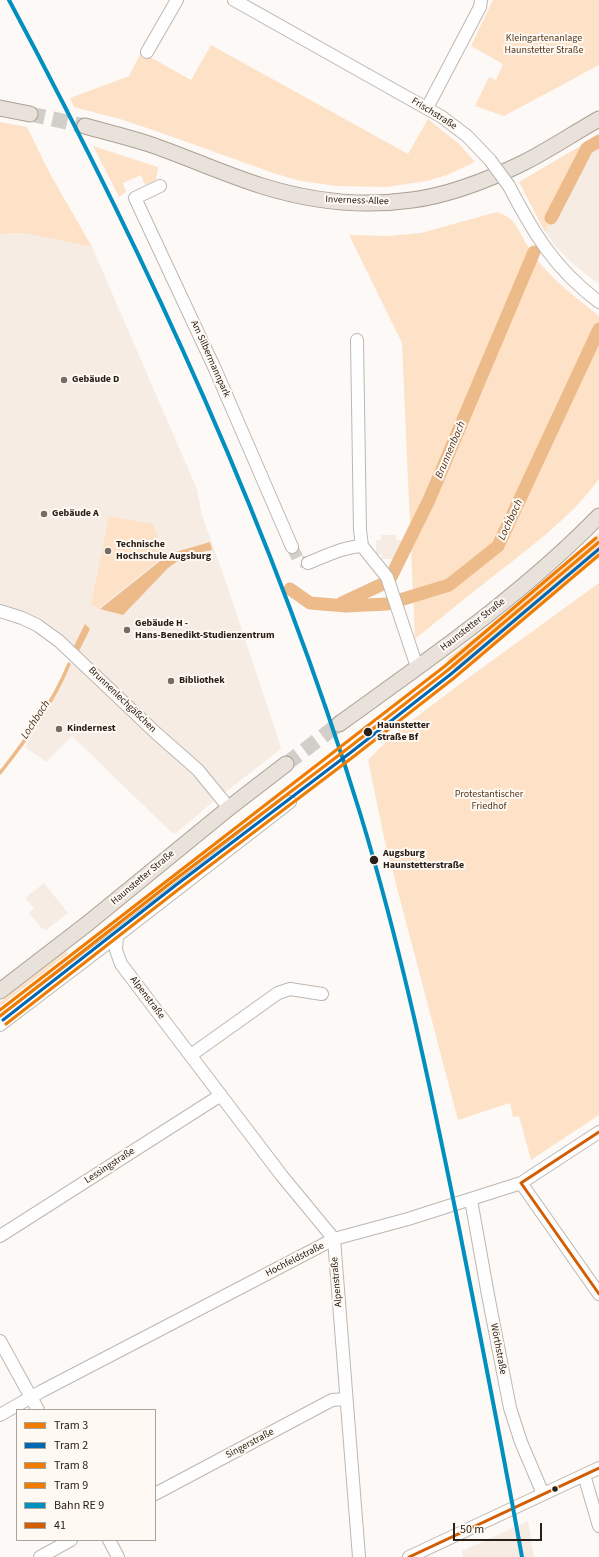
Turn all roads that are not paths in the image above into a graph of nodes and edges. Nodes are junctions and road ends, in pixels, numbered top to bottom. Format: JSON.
{"nodes":[{"id":1,"x":177,"y":0,"type":"edge"},
{"id":2,"x":234,"y":0,"type":"edge"},
{"id":3,"x":481,"y":0,"type":"edge"},
{"id":4,"x":147,"y":52,"type":"dead end"},
{"id":5,"x":0,"y":108,"type":"edge"},
{"id":6,"x":427,"y":108,"type":"junction"},
{"id":7,"x":30,"y":114,"type":"tunnel mouth"},
{"id":8,"x":599,"y":119,"type":"edge"},
{"id":9,"x":85,"y":126,"type":"tunnel mouth"},
{"id":10,"x":160,"y":186,"type":"dead end"},
{"id":11,"x":599,"y":302,"type":"edge"},
{"id":12,"x":357,"y":340,"type":"dead end"},
{"id":13,"x":599,"y":516,"type":"edge"},
{"id":14,"x":362,"y":546,"type":"junction"},
{"id":15,"x":292,"y":547,"type":"tunnel mouth"},
{"id":16,"x":308,"y":563,"type":"dead end"},
{"id":17,"x":0,"y":611,"type":"edge"},
{"id":18,"x":417,"y":668,"type":"junction"},
{"id":19,"x":339,"y":724,"type":"tunnel mouth"},
{"id":20,"x":286,"y":764,"type":"tunnel mouth"},
{"id":21,"x":290,"y":802,"type":"dead end"},
{"id":22,"x":229,"y":808,"type":"junction"},
{"id":23,"x":117,"y":936,"type":"junction"},
{"id":24,"x":0,"y":991,"type":"edge"},
{"id":25,"x":322,"y":994,"type":"dead end"},
{"id":26,"x":0,"y":1025,"type":"edge"},
{"id":27,"x":191,"y":1055,"type":"junction"},
{"id":28,"x":221,"y":1095,"type":"junction"},
{"id":29,"x":599,"y":1132,"type":"edge"},
{"id":30,"x":521,"y":1183,"type":"junction"},
{"id":31,"x":469,"y":1200,"type":"junction"},
{"id":32,"x":0,"y":1236,"type":"edge"},
{"id":33,"x":334,"y":1240,"type":"junction"},
{"id":34,"x":599,"y":1294,"type":"edge"},
{"id":35,"x":0,"y":1341,"type":"edge"},
{"id":36,"x":30,"y":1397,"type":"junction"},
{"id":37,"x":346,"y":1399,"type":"junction"},
{"id":38,"x":37,"y":1409,"type":"edge"},
{"id":39,"x":0,"y":1414,"type":"edge"},
{"id":40,"x":599,"y":1468,"type":"edge"},
{"id":41,"x":584,"y":1475,"type":"junction"},
{"id":42,"x":156,"y":1493,"type":"edge"},
{"id":43,"x":543,"y":1494,"type":"junction"},
{"id":44,"x":599,"y":1526,"type":"edge"},
{"id":45,"x":69,"y":1541,"type":"edge"},
{"id":46,"x":110,"y":1541,"type":"edge"},
{"id":47,"x":40,"y":1557,"type":"edge"},
{"id":48,"x":118,"y":1557,"type":"edge"},
{"id":49,"x":359,"y":1557,"type":"edge"},
{"id":50,"x":409,"y":1557,"type":"edge"}],
"edges":[{"from":1,"to":4,"type":"street"},
{"from":2,"to":6,"type":"street","name":"Frischstraße"},
{"from":3,"to":6,"type":"street"},
{"from":5,"to":7,"type":"main road"},
{"from":6,"to":11,"type":"street","name":"Frischstraße","bridge":true},
{"from":8,"to":9,"type":"main road","name":"Inverness-Allee"},
{"from":10,"to":15,"type":"street","name":"Am Silbermannpark"},
{"from":12,"to":14,"type":"street"},
{"from":13,"to":18,"type":"main road","name":"Haunstetter Straße"},
{"from":14,"to":16,"type":"street"},
{"from":14,"to":18,"type":"street"},
{"from":17,"to":22,"type":"street","name":"Brunnenlechgäßchen"},
{"from":18,"to":19,"type":"main road","name":"Haunstetter Straße"},
{"from":20,"to":22,"type":"main road","name":"Haunstetter Straße"},
{"from":21,"to":23,"type":"street"},
{"from":22,"to":24,"type":"main road","name":"Haunstetter Straße"},
{"from":23,"to":26,"type":"street"},
{"from":23,"to":27,"type":"street","name":"Alpenstraße"},
{"from":25,"to":27,"type":"street"},
{"from":27,"to":28,"type":"street","name":"Alpenstraße"},
{"from":28,"to":32,"type":"street","name":"Lessingstraße"},
{"from":28,"to":33,"type":"street","name":"Alpenstraße"},
{"from":29,"to":30,"type":"street","name":"Hochfeldstraße"},
{"from":30,"to":31,"type":"street","name":"Hochfeldstraße"},
{"from":30,"to":34,"type":"street"},
{"from":31,"to":33,"type":"street","name":"Hochfeldstraße"},
{"from":31,"to":43,"type":"street","name":"Wörthstraße"},
{"from":33,"to":36,"type":"street","name":"Hochfeldstraße"},
{"from":33,"to":37,"type":"street","name":"Alpenstraße"},
{"from":35,"to":36,"type":"street"},
{"from":36,"to":38,"type":"street"},
{"from":36,"to":39,"type":"street","name":"Hochfeldstraße"},
{"from":37,"to":42,"type":"street","name":"Singerstraße"},
{"from":37,"to":49,"type":"street","name":"Alpenstraße"},
{"from":40,"to":41,"type":"street"},
{"from":41,"to":43,"type":"street"},
{"from":41,"to":44,"type":"street"},
{"from":43,"to":50,"type":"street"},
{"from":45,"to":47,"type":"street"},
{"from":46,"to":48,"type":"street"}]}
